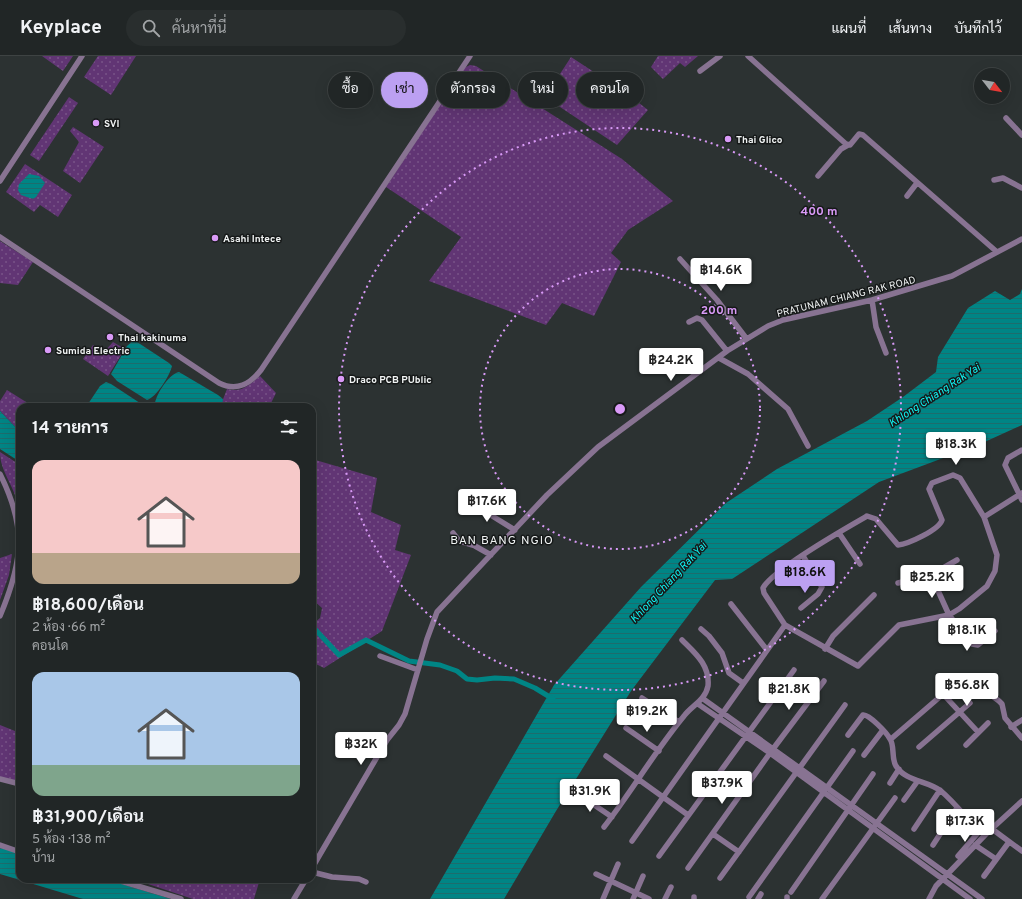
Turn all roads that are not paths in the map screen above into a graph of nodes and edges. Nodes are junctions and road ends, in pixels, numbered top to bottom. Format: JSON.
{"nodes":[{"id":1,"x":82,"y":56,"type":"edge"},
{"id":2,"x":470,"y":56,"type":"edge"},
{"id":3,"x":720,"y":56,"type":"edge"},
{"id":4,"x":748,"y":56,"type":"edge"},
{"id":5,"x":700,"y":71,"type":"dead end"},
{"id":6,"x":1006,"y":118,"type":"dead end"},
{"id":7,"x":1022,"y":135,"type":"edge"},
{"id":8,"x":848,"y":145,"type":"junction"},
{"id":9,"x":818,"y":176,"type":"dead end"},
{"id":10,"x":994,"y":180,"type":"dead end"},
{"id":11,"x":0,"y":181,"type":"edge"},
{"id":12,"x":917,"y":183,"type":"junction"},
{"id":13,"x":1022,"y":188,"type":"edge"},
{"id":14,"x":907,"y":196,"type":"dead end"},
{"id":15,"x":0,"y":237,"type":"edge"},
{"id":16,"x":1022,"y":239,"type":"edge"},
{"id":17,"x":996,"y":252,"type":"junction"},
{"id":18,"x":680,"y":259,"type":"dead end"},
{"id":19,"x":872,"y":300,"type":"junction"},
{"id":20,"x":689,"y":322,"type":"dead end"},
{"id":21,"x":746,"y":338,"type":"junction"},
{"id":22,"x":728,"y":351,"type":"junction"},
{"id":23,"x":886,"y":353,"type":"dead end"},
{"id":24,"x":719,"y":358,"type":"junction"},
{"id":25,"x":808,"y":446,"type":"dead end"},
{"id":26,"x":1022,"y":450,"type":"edge"},
{"id":27,"x":0,"y":474,"type":"edge"},
{"id":28,"x":1021,"y":496,"type":"edge"},
{"id":29,"x":465,"y":506,"type":"dead end"},
{"id":30,"x":16,"y":515,"type":"edge"},
{"id":31,"x":984,"y":517,"type":"junction"},
{"id":32,"x":515,"y":530,"type":"junction"},
{"id":33,"x":453,"y":533,"type":"dead end"},
{"id":34,"x":839,"y":533,"type":"junction"},
{"id":35,"x":491,"y":555,"type":"junction"},
{"id":36,"x":802,"y":556,"type":"junction"},
{"id":37,"x":957,"y":560,"type":"dead end"},
{"id":38,"x":860,"y":564,"type":"dead end"},
{"id":39,"x":16,"y":569,"type":"edge"},
{"id":40,"x":931,"y":575,"type":"junction"},
{"id":41,"x":898,"y":583,"type":"dead end"},
{"id":42,"x":874,"y":595,"type":"dead end"},
{"id":43,"x":731,"y":604,"type":"dead end"},
{"id":44,"x":801,"y":608,"type":"dead end"},
{"id":45,"x":948,"y":612,"type":"junction"},
{"id":46,"x":0,"y":616,"type":"edge"},
{"id":47,"x":785,"y":625,"type":"junction"},
{"id":48,"x":701,"y":629,"type":"dead end"},
{"id":49,"x":995,"y":631,"type":"dead end"},
{"id":50,"x":682,"y":640,"type":"dead end"},
{"id":51,"x":768,"y":648,"type":"junction"},
{"id":52,"x":825,"y":648,"type":"junction"},
{"id":53,"x":380,"y":656,"type":"dead end"},
{"id":54,"x":418,"y":669,"type":"junction"},
{"id":55,"x":794,"y":670,"type":"dead end"},
{"id":56,"x":968,"y":678,"type":"dead end"},
{"id":57,"x":824,"y":680,"type":"dead end"},
{"id":58,"x":743,"y":683,"type":"junction"},
{"id":59,"x":956,"y":683,"type":"dead end"},
{"id":60,"x":943,"y":694,"type":"junction"},
{"id":61,"x":642,"y":698,"type":"dead end"},
{"id":62,"x":702,"y":698,"type":"junction"},
{"id":63,"x":970,"y":703,"type":"dead end"},
{"id":64,"x":698,"y":704,"type":"junction"},
{"id":65,"x":845,"y":705,"type":"dead end"},
{"id":66,"x":959,"y":712,"type":"junction"},
{"id":67,"x":723,"y":713,"type":"junction"},
{"id":68,"x":719,"y":718,"type":"junction"},
{"id":69,"x":1022,"y":720,"type":"edge"},
{"id":70,"x":679,"y":722,"type":"junction"},
{"id":71,"x":988,"y":724,"type":"dead end"},
{"id":72,"x":1011,"y":727,"type":"junction"},
{"id":73,"x":626,"y":728,"type":"dead end"},
{"id":74,"x":883,"y":730,"type":"junction"},
{"id":75,"x":749,"y":731,"type":"junction"},
{"id":76,"x":978,"y":732,"type":"junction"},
{"id":77,"x":848,"y":735,"type":"dead end"},
{"id":78,"x":745,"y":736,"type":"junction"},
{"id":79,"x":1022,"y":738,"type":"edge"},
{"id":80,"x":891,"y":739,"type":"junction"},
{"id":81,"x":966,"y":745,"type":"dead end"},
{"id":82,"x":919,"y":747,"type":"dead end"},
{"id":83,"x":771,"y":750,"type":"junction"},
{"id":84,"x":659,"y":751,"type":"junction"},
{"id":85,"x":853,"y":751,"type":"dead end"},
{"id":86,"x":606,"y":756,"type":"dead end"},
{"id":87,"x":864,"y":756,"type":"dead end"},
{"id":88,"x":800,"y":767,"type":"junction"},
{"id":89,"x":899,"y":769,"type":"junction"},
{"id":90,"x":796,"y":773,"type":"junction"},
{"id":91,"x":873,"y":774,"type":"dead end"},
{"id":92,"x":0,"y":779,"type":"edge"},
{"id":93,"x":639,"y":780,"type":"junction"},
{"id":94,"x":917,"y":782,"type":"junction"},
{"id":95,"x":16,"y":783,"type":"edge"},
{"id":96,"x":890,"y":783,"type":"dead end"},
{"id":97,"x":826,"y":787,"type":"junction"},
{"id":98,"x":940,"y":790,"type":"junction"},
{"id":99,"x":822,"y":793,"type":"junction"},
{"id":100,"x":578,"y":794,"type":"dead end"},
{"id":101,"x":664,"y":797,"type":"junction"},
{"id":102,"x":895,"y":798,"type":"dead end"},
{"id":103,"x":904,"y":800,"type":"dead end"},
{"id":104,"x":1022,"y":801,"type":"edge"},
{"id":105,"x":851,"y":805,"type":"junction"},
{"id":106,"x":957,"y":808,"type":"junction"},
{"id":107,"x":848,"y":811,"type":"junction"},
{"id":108,"x":688,"y":815,"type":"junction"},
{"id":109,"x":612,"y":817,"type":"junction"},
{"id":110,"x":877,"y":824,"type":"junction"},
{"id":111,"x":975,"y":826,"type":"junction"},
{"id":112,"x":604,"y":828,"type":"dead end"},
{"id":113,"x":914,"y":829,"type":"dead end"},
{"id":114,"x":873,"y":830,"type":"junction"},
{"id":115,"x":990,"y":831,"type":"junction"},
{"id":116,"x":713,"y":834,"type":"junction"},
{"id":117,"x":977,"y":834,"type":"junction"},
{"id":118,"x":981,"y":839,"type":"junction"},
{"id":119,"x":632,"y":841,"type":"dead end"},
{"id":120,"x":1009,"y":842,"type":"junction"},
{"id":121,"x":0,"y":845,"type":"edge"},
{"id":122,"x":933,"y":845,"type":"dead end"},
{"id":123,"x":975,"y":845,"type":"junction"},
{"id":124,"x":16,"y":851,"type":"edge"},
{"id":125,"x":1022,"y":851,"type":"edge"},
{"id":126,"x":739,"y":852,"type":"junction"},
{"id":127,"x":659,"y":856,"type":"dead end"},
{"id":128,"x":958,"y":856,"type":"dead end"},
{"id":129,"x":996,"y":859,"type":"junction"},
{"id":130,"x":316,"y":861,"type":"edge"},
{"id":131,"x":618,"y":864,"type":"dead end"},
{"id":132,"x":688,"y":868,"type":"dead end"},
{"id":133,"x":316,"y":873,"type":"edge"},
{"id":134,"x":596,"y":874,"type":"dead end"},
{"id":135,"x":947,"y":874,"type":"junction"},
{"id":136,"x":643,"y":876,"type":"dead end"},
{"id":137,"x":984,"y":876,"type":"dead end"},
{"id":138,"x":720,"y":878,"type":"dead end"},
{"id":139,"x":942,"y":879,"type":"junction"},
{"id":140,"x":611,"y":881,"type":"junction"},
{"id":141,"x":366,"y":882,"type":"dead end"},
{"id":142,"x":127,"y":883,"type":"edge"},
{"id":143,"x":304,"y":883,"type":"edge"},
{"id":144,"x":671,"y":888,"type":"dead end"},
{"id":145,"x":791,"y":892,"type":"dead end"},
{"id":146,"x":636,"y":893,"type":"junction"},
{"id":147,"x":749,"y":897,"type":"dead end"},
{"id":148,"x":980,"y":898,"type":"edge"},
{"id":149,"x":181,"y":899,"type":"edge"},
{"id":150,"x":294,"y":899,"type":"edge"},
{"id":151,"x":603,"y":899,"type":"edge"},
{"id":152,"x":633,"y":899,"type":"edge"},
{"id":153,"x":649,"y":899,"type":"edge"},
{"id":154,"x":665,"y":899,"type":"edge"},
{"id":155,"x":822,"y":899,"type":"edge"},
{"id":156,"x":929,"y":899,"type":"edge"},
{"id":157,"x":970,"y":899,"type":"edge"}],
"edges":[{"from":1,"to":11,"type":"street"},
{"from":2,"to":15,"type":"street"},
{"from":3,"to":5,"type":"street"},
{"from":4,"to":8,"type":"street"},
{"from":6,"to":7,"type":"street"},
{"from":8,"to":9,"type":"street"},
{"from":8,"to":12,"type":"street"},
{"from":10,"to":13,"type":"street"},
{"from":12,"to":14,"type":"street"},
{"from":12,"to":17,"type":"street"},
{"from":16,"to":17,"type":"street","name":"PRATUNAM CHIANG RAK ROAD"},
{"from":17,"to":19,"type":"street","name":"PRATUNAM CHIANG RAK ROAD"},
{"from":18,"to":21,"type":"street"},
{"from":19,"to":21,"type":"street","name":"PRATUNAM CHIANG RAK ROAD"},
{"from":19,"to":23,"type":"street"},
{"from":20,"to":22,"type":"street"},
{"from":21,"to":22,"type":"street","name":"PRATUNAM CHIANG RAK ROAD"},
{"from":22,"to":24,"type":"street","name":"PRATUNAM CHIANG RAK ROAD"},
{"from":24,"to":25,"type":"street"},
{"from":24,"to":32,"type":"street","name":"PRATUNAM CHIANG RAK ROAD"},
{"from":26,"to":28,"type":"street"},
{"from":27,"to":30,"type":"street"},
{"from":28,"to":31,"type":"street"},
{"from":29,"to":32,"type":"street"},
{"from":31,"to":34,"type":"street"},
{"from":31,"to":45,"type":"street"},
{"from":32,"to":35,"type":"street","name":"PRATUNAM CHIANG RAK ROAD"},
{"from":33,"to":35,"type":"street"},
{"from":34,"to":36,"type":"street"},
{"from":34,"to":38,"type":"street"},
{"from":35,"to":54,"type":"street","name":"PRATUNAM CHIANG RAK ROAD"},
{"from":36,"to":44,"type":"street"},
{"from":36,"to":47,"type":"street"},
{"from":37,"to":40,"type":"street"},
{"from":39,"to":46,"type":"street"},
{"from":40,"to":41,"type":"street"},
{"from":40,"to":45,"type":"street"},
{"from":42,"to":52,"type":"street"},
{"from":43,"to":51,"type":"street"},
{"from":45,"to":49,"type":"street"},
{"from":45,"to":52,"type":"street"},
{"from":47,"to":51,"type":"street"},
{"from":47,"to":52,"type":"street"},
{"from":48,"to":58,"type":"street"},
{"from":50,"to":62,"type":"street"},
{"from":51,"to":58,"type":"street"},
{"from":53,"to":54,"type":"street"},
{"from":54,"to":130,"type":"street","name":"PRATUNAM CHIANG RAK ROAD"},
{"from":55,"to":75,"type":"street"},
{"from":56,"to":72,"type":"street"},
{"from":57,"to":83,"type":"street"},
{"from":58,"to":67,"type":"street"},
{"from":59,"to":60,"type":"street"},
{"from":60,"to":66,"type":"street"},
{"from":60,"to":80,"type":"street"},
{"from":61,"to":70,"type":"street"},
{"from":62,"to":64,"type":"street"},
{"from":62,"to":67,"type":"street"},
{"from":63,"to":66,"type":"street"},
{"from":64,"to":68,"type":"street"},
{"from":64,"to":70,"type":"street"},
{"from":65,"to":88,"type":"street"},
{"from":66,"to":76,"type":"street"},
{"from":66,"to":82,"type":"street"},
{"from":67,"to":68,"type":"street"},
{"from":67,"to":75,"type":"street"},
{"from":68,"to":78,"type":"street"},
{"from":68,"to":101,"type":"street"},
{"from":69,"to":72,"type":"street"},
{"from":70,"to":84,"type":"street"},
{"from":71,"to":76,"type":"street"},
{"from":72,"to":79,"type":"street"},
{"from":73,"to":84,"type":"street"},
{"from":74,"to":77,"type":"street"},
{"from":74,"to":80,"type":"street"},
{"from":74,"to":87,"type":"street"},
{"from":75,"to":78,"type":"street"},
{"from":75,"to":83,"type":"street"},
{"from":76,"to":81,"type":"street"},
{"from":78,"to":83,"type":"street"},
{"from":78,"to":108,"type":"street"},
{"from":80,"to":89,"type":"street"},
{"from":83,"to":88,"type":"street"},
{"from":83,"to":90,"type":"street"},
{"from":83,"to":116,"type":"street"},
{"from":84,"to":93,"type":"street"},
{"from":85,"to":97,"type":"street"},
{"from":86,"to":93,"type":"street"},
{"from":88,"to":90,"type":"street"},
{"from":88,"to":97,"type":"street"},
{"from":89,"to":94,"type":"street"},
{"from":89,"to":96,"type":"street"},
{"from":90,"to":99,"type":"street"},
{"from":90,"to":126,"type":"street"},
{"from":91,"to":105,"type":"street"},
{"from":92,"to":95,"type":"street"},
{"from":93,"to":101,"type":"street"},
{"from":93,"to":109,"type":"street"},
{"from":94,"to":98,"type":"street"},
{"from":94,"to":103,"type":"street"},
{"from":97,"to":99,"type":"street"},
{"from":97,"to":105,"type":"street"},
{"from":98,"to":106,"type":"street"},
{"from":98,"to":113,"type":"street"},
{"from":99,"to":107,"type":"street"},
{"from":99,"to":147,"type":"street"},
{"from":100,"to":109,"type":"street"},
{"from":101,"to":108,"type":"street"},
{"from":101,"to":119,"type":"street"},
{"from":102,"to":110,"type":"street"},
{"from":104,"to":115,"type":"street"},
{"from":105,"to":107,"type":"street"},
{"from":105,"to":110,"type":"street"},
{"from":106,"to":111,"type":"street"},
{"from":106,"to":122,"type":"street"},
{"from":107,"to":114,"type":"street"},
{"from":107,"to":145,"type":"street"},
{"from":108,"to":127,"type":"street"},
{"from":109,"to":112,"type":"street"},
{"from":110,"to":114,"type":"street"},
{"from":110,"to":135,"type":"street"},
{"from":111,"to":115,"type":"street"},
{"from":111,"to":117,"type":"street"},
{"from":114,"to":139,"type":"street"},
{"from":114,"to":155,"type":"street"},
{"from":115,"to":118,"type":"street"},
{"from":115,"to":120,"type":"street"},
{"from":116,"to":126,"type":"street"},
{"from":116,"to":132,"type":"street"},
{"from":117,"to":118,"type":"street"},
{"from":117,"to":128,"type":"street"},
{"from":118,"to":123,"type":"street"},
{"from":120,"to":125,"type":"street"},
{"from":120,"to":129,"type":"street"},
{"from":121,"to":124,"type":"street"},
{"from":123,"to":129,"type":"street"},
{"from":123,"to":135,"type":"street"},
{"from":126,"to":138,"type":"street"},
{"from":129,"to":137,"type":"street"},
{"from":131,"to":140,"type":"street"},
{"from":133,"to":141,"type":"street"},
{"from":134,"to":140,"type":"street"},
{"from":135,"to":139,"type":"street"},
{"from":135,"to":148,"type":"street"},
{"from":136,"to":146,"type":"street"},
{"from":139,"to":156,"type":"street"},
{"from":139,"to":157,"type":"street"},
{"from":140,"to":146,"type":"street"},
{"from":140,"to":151,"type":"street"},
{"from":142,"to":149,"type":"street"},
{"from":143,"to":150,"type":"street"},
{"from":144,"to":154,"type":"street"},
{"from":146,"to":152,"type":"street"},
{"from":146,"to":153,"type":"street"}]}
